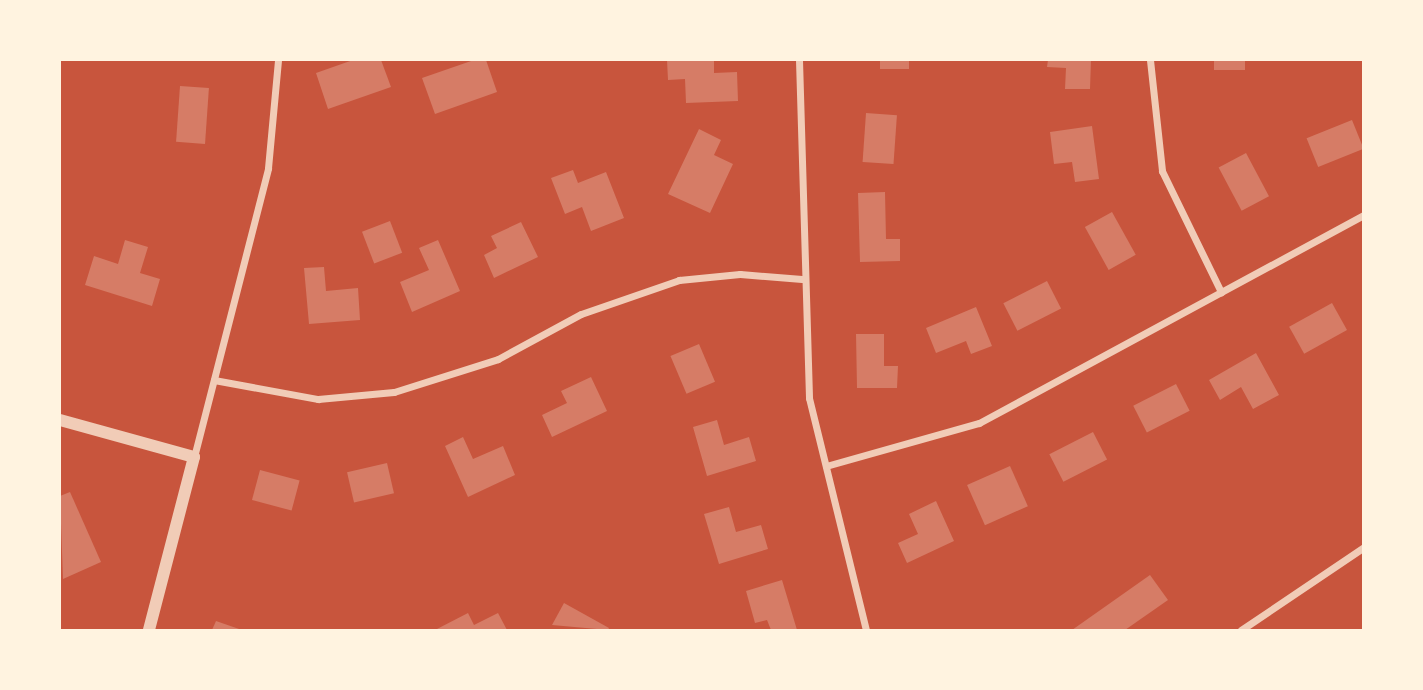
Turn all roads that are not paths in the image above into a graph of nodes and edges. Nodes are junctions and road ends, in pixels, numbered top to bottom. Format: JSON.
{"nodes":[{"id":1,"x":278,"y":60,"type":"edge"},
{"id":2,"x":799,"y":60,"type":"edge"},
{"id":3,"x":1150,"y":60,"type":"edge"},
{"id":4,"x":1363,"y":215,"type":"edge"},
{"id":5,"x":802,"y":279,"type":"junction"},
{"id":6,"x":1221,"y":292,"type":"junction"},
{"id":7,"x":214,"y":380,"type":"junction"},
{"id":8,"x":60,"y":420,"type":"edge"},
{"id":9,"x":194,"y":457,"type":"junction"},
{"id":10,"x":826,"y":466,"type":"junction"},
{"id":11,"x":1363,"y":547,"type":"edge"},
{"id":12,"x":149,"y":631,"type":"edge"},
{"id":13,"x":866,"y":631,"type":"edge"},
{"id":14,"x":1241,"y":631,"type":"edge"}],
"edges":[{"from":1,"to":7,"type":"street"},
{"from":2,"to":5,"type":"street"},
{"from":3,"to":6,"type":"street"},
{"from":4,"to":6,"type":"street"},
{"from":5,"to":7,"type":"street"},
{"from":5,"to":10,"type":"street"},
{"from":6,"to":10,"type":"street"},
{"from":7,"to":9,"type":"street"},
{"from":8,"to":9,"type":"street"},
{"from":9,"to":12,"type":"street"},
{"from":10,"to":13,"type":"street"},
{"from":11,"to":14,"type":"street"}]}
